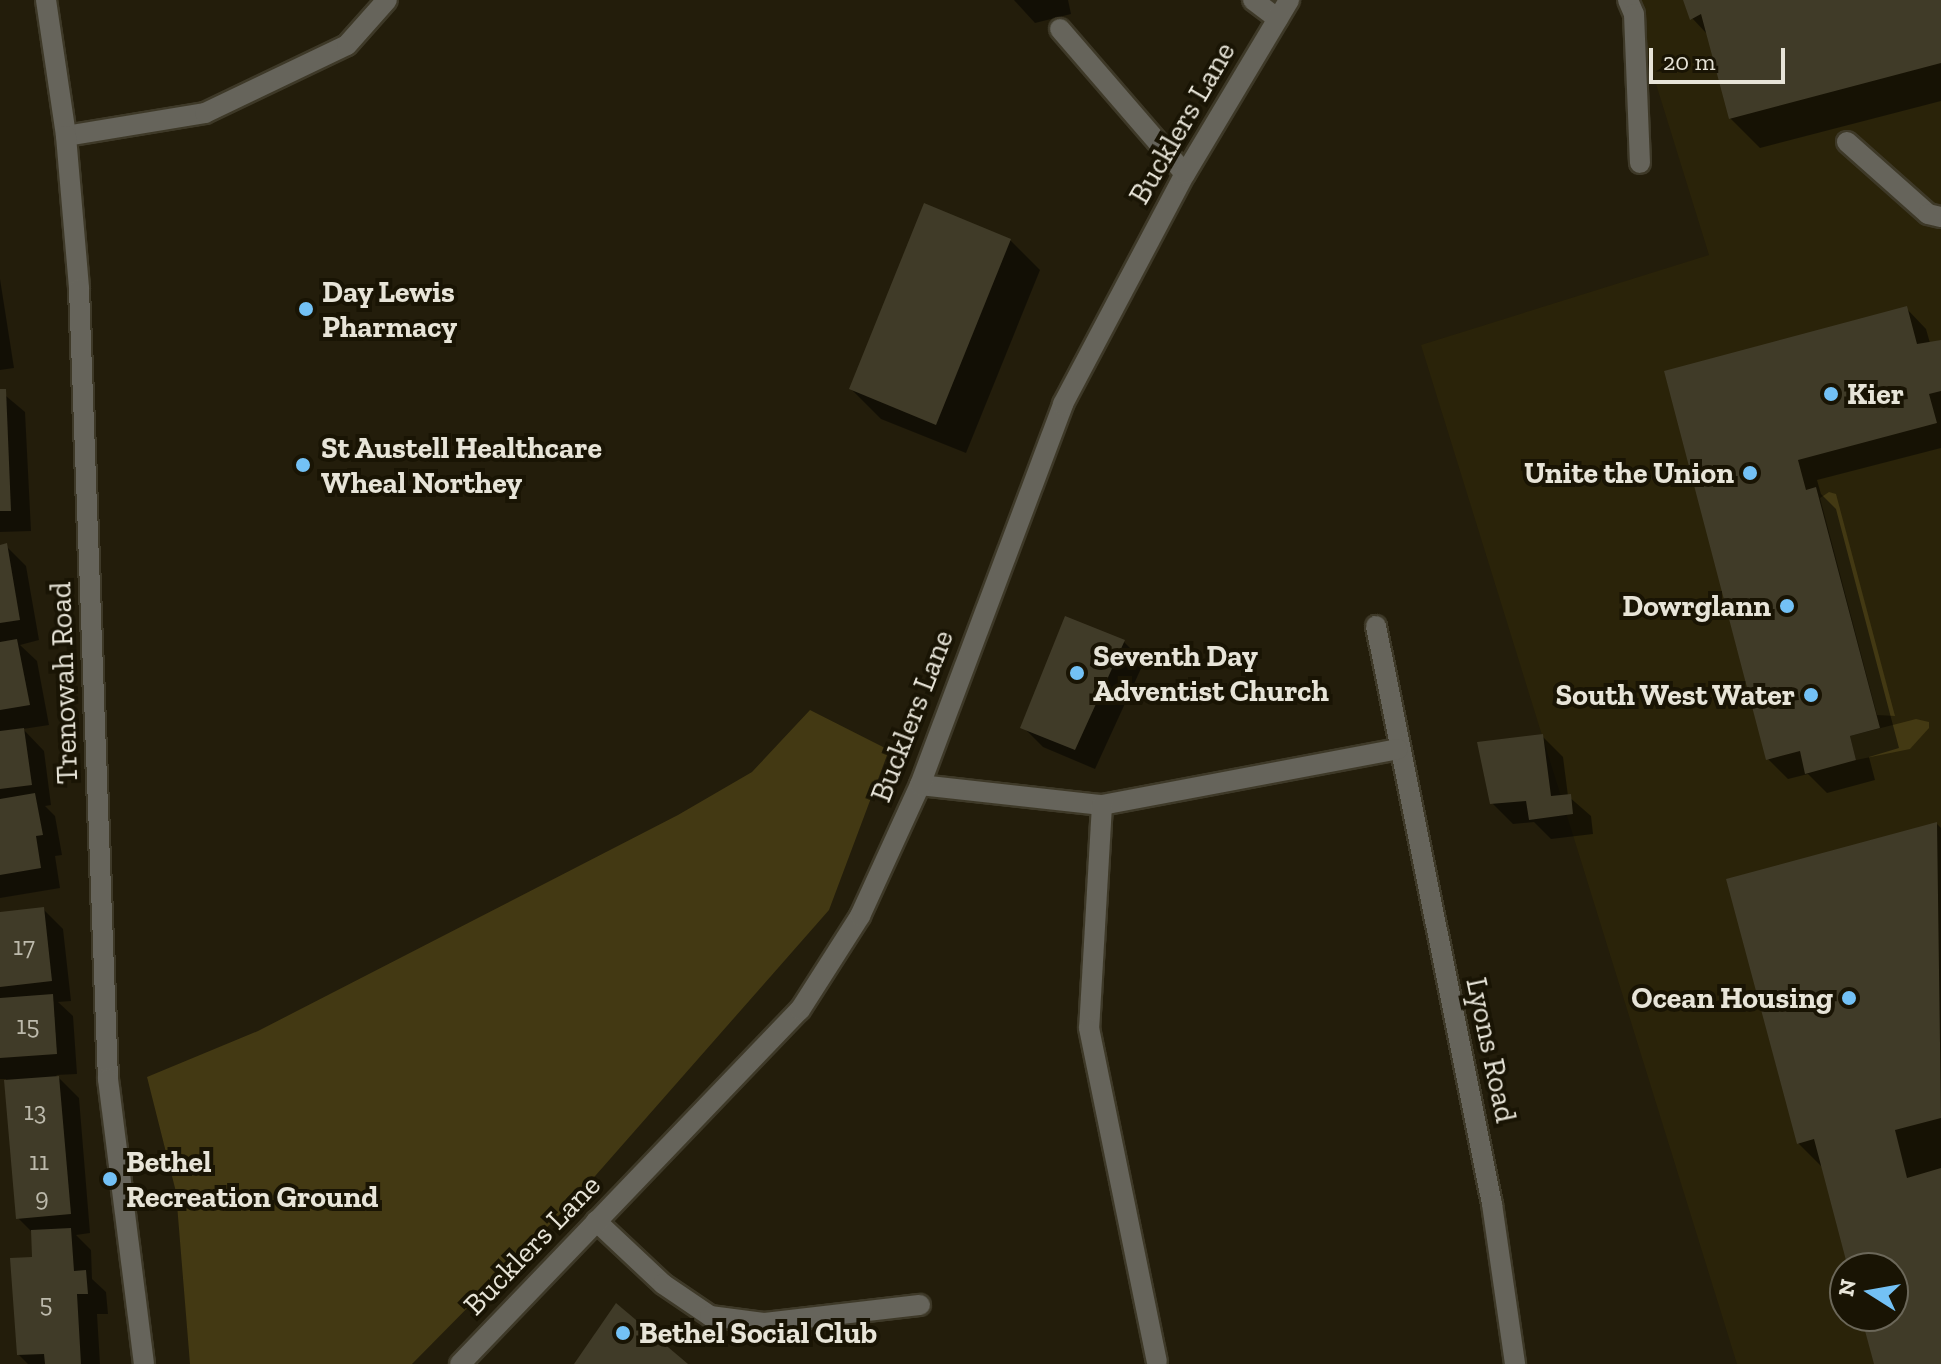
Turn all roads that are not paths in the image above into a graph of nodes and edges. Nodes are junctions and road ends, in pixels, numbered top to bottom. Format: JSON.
{"nodes":[{"id":1,"x":46,"y":0,"type":"edge"},
{"id":2,"x":387,"y":0,"type":"edge"},
{"id":3,"x":1253,"y":0,"type":"edge"},
{"id":4,"x":1289,"y":0,"type":"edge"},
{"id":5,"x":1628,"y":0,"type":"edge"},
{"id":6,"x":1278,"y":19,"type":"junction"},
{"id":7,"x":1060,"y":29,"type":"dead end"},
{"id":8,"x":66,"y":136,"type":"junction"},
{"id":9,"x":1847,"y":142,"type":"dead end"},
{"id":10,"x":1640,"y":163,"type":"dead end"},
{"id":11,"x":1185,"y":174,"type":"junction"},
{"id":12,"x":1941,"y":217,"type":"edge"},
{"id":13,"x":1376,"y":626,"type":"dead end"},
{"id":14,"x":1398,"y":749,"type":"junction"},
{"id":15,"x":920,"y":785,"type":"junction"},
{"id":16,"x":1102,"y":805,"type":"junction"},
{"id":17,"x":596,"y":1221,"type":"junction"},
{"id":18,"x":920,"y":1305,"type":"dead end"},
{"id":19,"x":1157,"y":1361,"type":"dead end"},
{"id":20,"x":144,"y":1364,"type":"edge"},
{"id":21,"x":460,"y":1364,"type":"edge"},
{"id":22,"x":1515,"y":1364,"type":"edge"}],
"edges":[{"from":1,"to":8,"type":"street","name":"Trenowah Road"},
{"from":2,"to":8,"type":"street"},
{"from":3,"to":6,"type":"street"},
{"from":4,"to":6,"type":"street","name":"Bucklers Lane"},
{"from":5,"to":10,"type":"street"},
{"from":6,"to":11,"type":"street","name":"Bucklers Lane"},
{"from":7,"to":11,"type":"street"},
{"from":8,"to":20,"type":"street","name":"Trenowah Road"},
{"from":9,"to":12,"type":"street"},
{"from":11,"to":15,"type":"street","name":"Bucklers Lane"},
{"from":13,"to":14,"type":"street","name":"Lyons Road"},
{"from":14,"to":16,"type":"street"},
{"from":14,"to":22,"type":"street","name":"Lyons Road"},
{"from":15,"to":16,"type":"street"},
{"from":15,"to":17,"type":"street","name":"Bucklers Lane"},
{"from":16,"to":19,"type":"street"},
{"from":17,"to":18,"type":"street"},
{"from":17,"to":21,"type":"street","name":"Bucklers Lane"}]}
